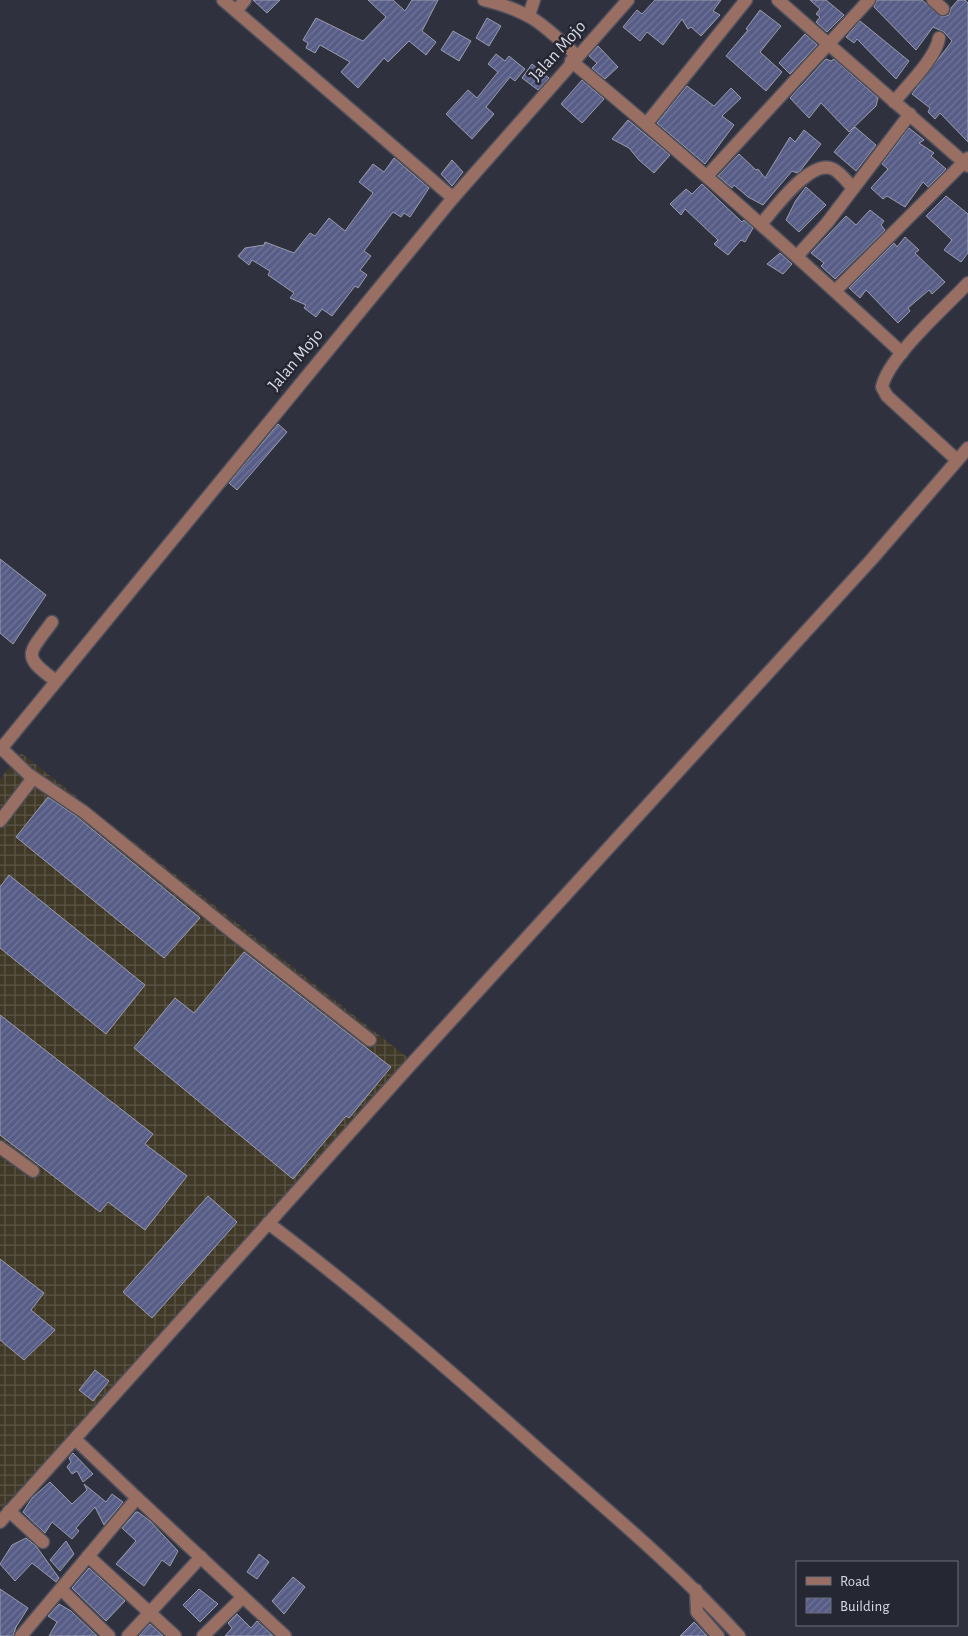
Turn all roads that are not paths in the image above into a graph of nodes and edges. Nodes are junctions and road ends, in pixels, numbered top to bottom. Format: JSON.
{"nodes":[{"id":1,"x":223,"y":0,"type":"edge"},
{"id":2,"x":245,"y":0,"type":"edge"},
{"id":3,"x":484,"y":0,"type":"edge"},
{"id":4,"x":534,"y":0,"type":"edge"},
{"id":5,"x":628,"y":0,"type":"edge"},
{"id":6,"x":746,"y":0,"type":"edge"},
{"id":7,"x":778,"y":0,"type":"edge"},
{"id":8,"x":869,"y":0,"type":"edge"},
{"id":9,"x":933,"y":0,"type":"edge"},
{"id":10,"x":943,"y":9,"type":"dead end"},
{"id":11,"x":236,"y":11,"type":"junction"},
{"id":12,"x":529,"y":14,"type":"junction"},
{"id":13,"x":939,"y":38,"type":"dead end"},
{"id":14,"x":828,"y":44,"type":"junction"},
{"id":15,"x":574,"y":58,"type":"junction"},
{"id":16,"x":894,"y":102,"type":"junction"},
{"id":17,"x":910,"y":114,"type":"junction"},
{"id":18,"x":647,"y":123,"type":"junction"},
{"id":19,"x":967,"y":162,"type":"edge"},
{"id":20,"x":706,"y":176,"type":"junction"},
{"id":21,"x":853,"y":188,"type":"junction"},
{"id":22,"x":453,"y":198,"type":"junction"},
{"id":23,"x":762,"y":224,"type":"junction"},
{"id":24,"x":798,"y":255,"type":"junction"},
{"id":25,"x":968,"y":283,"type":"edge"},
{"id":26,"x":835,"y":291,"type":"junction"},
{"id":27,"x":902,"y":353,"type":"junction"},
{"id":28,"x":965,"y":453,"type":"edge"},
{"id":29,"x":52,"y":622,"type":"dead end"},
{"id":30,"x":56,"y":681,"type":"junction"},
{"id":31,"x":0,"y":749,"type":"edge"},
{"id":32,"x":33,"y":778,"type":"junction"},
{"id":33,"x":0,"y":821,"type":"edge"},
{"id":34,"x":370,"y":1040,"type":"dead end"},
{"id":35,"x":0,"y":1147,"type":"edge"},
{"id":36,"x":33,"y":1171,"type":"dead end"},
{"id":37,"x":268,"y":1224,"type":"junction"},
{"id":38,"x":74,"y":1439,"type":"junction"},
{"id":39,"x":137,"y":1498,"type":"junction"},
{"id":40,"x":10,"y":1511,"type":"junction"},
{"id":41,"x":0,"y":1522,"type":"edge"},
{"id":42,"x":42,"y":1542,"type":"dead end"},
{"id":43,"x":88,"y":1556,"type":"junction"},
{"id":44,"x":201,"y":1557,"type":"junction"},
{"id":45,"x":60,"y":1589,"type":"junction"},
{"id":46,"x":696,"y":1590,"type":"junction"},
{"id":47,"x":243,"y":1597,"type":"junction"},
{"id":48,"x":150,"y":1611,"type":"junction"},
{"id":49,"x":281,"y":1635,"type":"edge"},
{"id":50,"x":21,"y":1636,"type":"edge"},
{"id":51,"x":109,"y":1636,"type":"edge"},
{"id":52,"x":128,"y":1636,"type":"edge"},
{"id":53,"x":175,"y":1636,"type":"edge"},
{"id":54,"x":203,"y":1636,"type":"edge"},
{"id":55,"x":718,"y":1636,"type":"edge"},
{"id":56,"x":740,"y":1636,"type":"edge"}],
"edges":[{"from":1,"to":11,"type":"street"},
{"from":2,"to":11,"type":"street"},
{"from":3,"to":12,"type":"street"},
{"from":4,"to":12,"type":"street"},
{"from":5,"to":15,"type":"street","name":"Jalan Mojo"},
{"from":6,"to":18,"type":"street"},
{"from":7,"to":14,"type":"street"},
{"from":8,"to":14,"type":"street"},
{"from":9,"to":10,"type":"street"},
{"from":11,"to":22,"type":"street"},
{"from":12,"to":15,"type":"street"},
{"from":13,"to":16,"type":"street"},
{"from":14,"to":16,"type":"street"},
{"from":14,"to":20,"type":"street"},
{"from":15,"to":18,"type":"street"},
{"from":15,"to":22,"type":"street","name":"Jalan Mojo"},
{"from":16,"to":17,"type":"street"},
{"from":17,"to":19,"type":"street"},
{"from":17,"to":21,"type":"street"},
{"from":18,"to":20,"type":"street"},
{"from":19,"to":26,"type":"street"},
{"from":20,"to":23,"type":"street"},
{"from":21,"to":23,"type":"street"},
{"from":21,"to":24,"type":"street"},
{"from":22,"to":30,"type":"street","name":"Jalan Mojo"},
{"from":23,"to":24,"type":"street"},
{"from":24,"to":26,"type":"street"},
{"from":25,"to":27,"type":"street"},
{"from":26,"to":27,"type":"street"},
{"from":27,"to":28,"type":"street"},
{"from":28,"to":37,"type":"street"},
{"from":29,"to":30,"type":"street"},
{"from":30,"to":31,"type":"street","name":"Jalan Mojo"},
{"from":31,"to":32,"type":"street"},
{"from":32,"to":33,"type":"street"},
{"from":32,"to":34,"type":"street"},
{"from":35,"to":36,"type":"street"},
{"from":37,"to":38,"type":"street"},
{"from":37,"to":46,"type":"street"},
{"from":38,"to":39,"type":"street"},
{"from":38,"to":40,"type":"street"},
{"from":39,"to":43,"type":"street"},
{"from":39,"to":44,"type":"street"},
{"from":40,"to":41,"type":"street"},
{"from":40,"to":42,"type":"street"},
{"from":43,"to":45,"type":"street"},
{"from":43,"to":48,"type":"street"},
{"from":44,"to":47,"type":"street"},
{"from":44,"to":48,"type":"street"},
{"from":45,"to":50,"type":"street"},
{"from":45,"to":51,"type":"street"},
{"from":46,"to":55,"type":"street"},
{"from":46,"to":56,"type":"street"},
{"from":47,"to":49,"type":"street"},
{"from":47,"to":54,"type":"street"},
{"from":48,"to":52,"type":"street"},
{"from":48,"to":53,"type":"street"}]}
